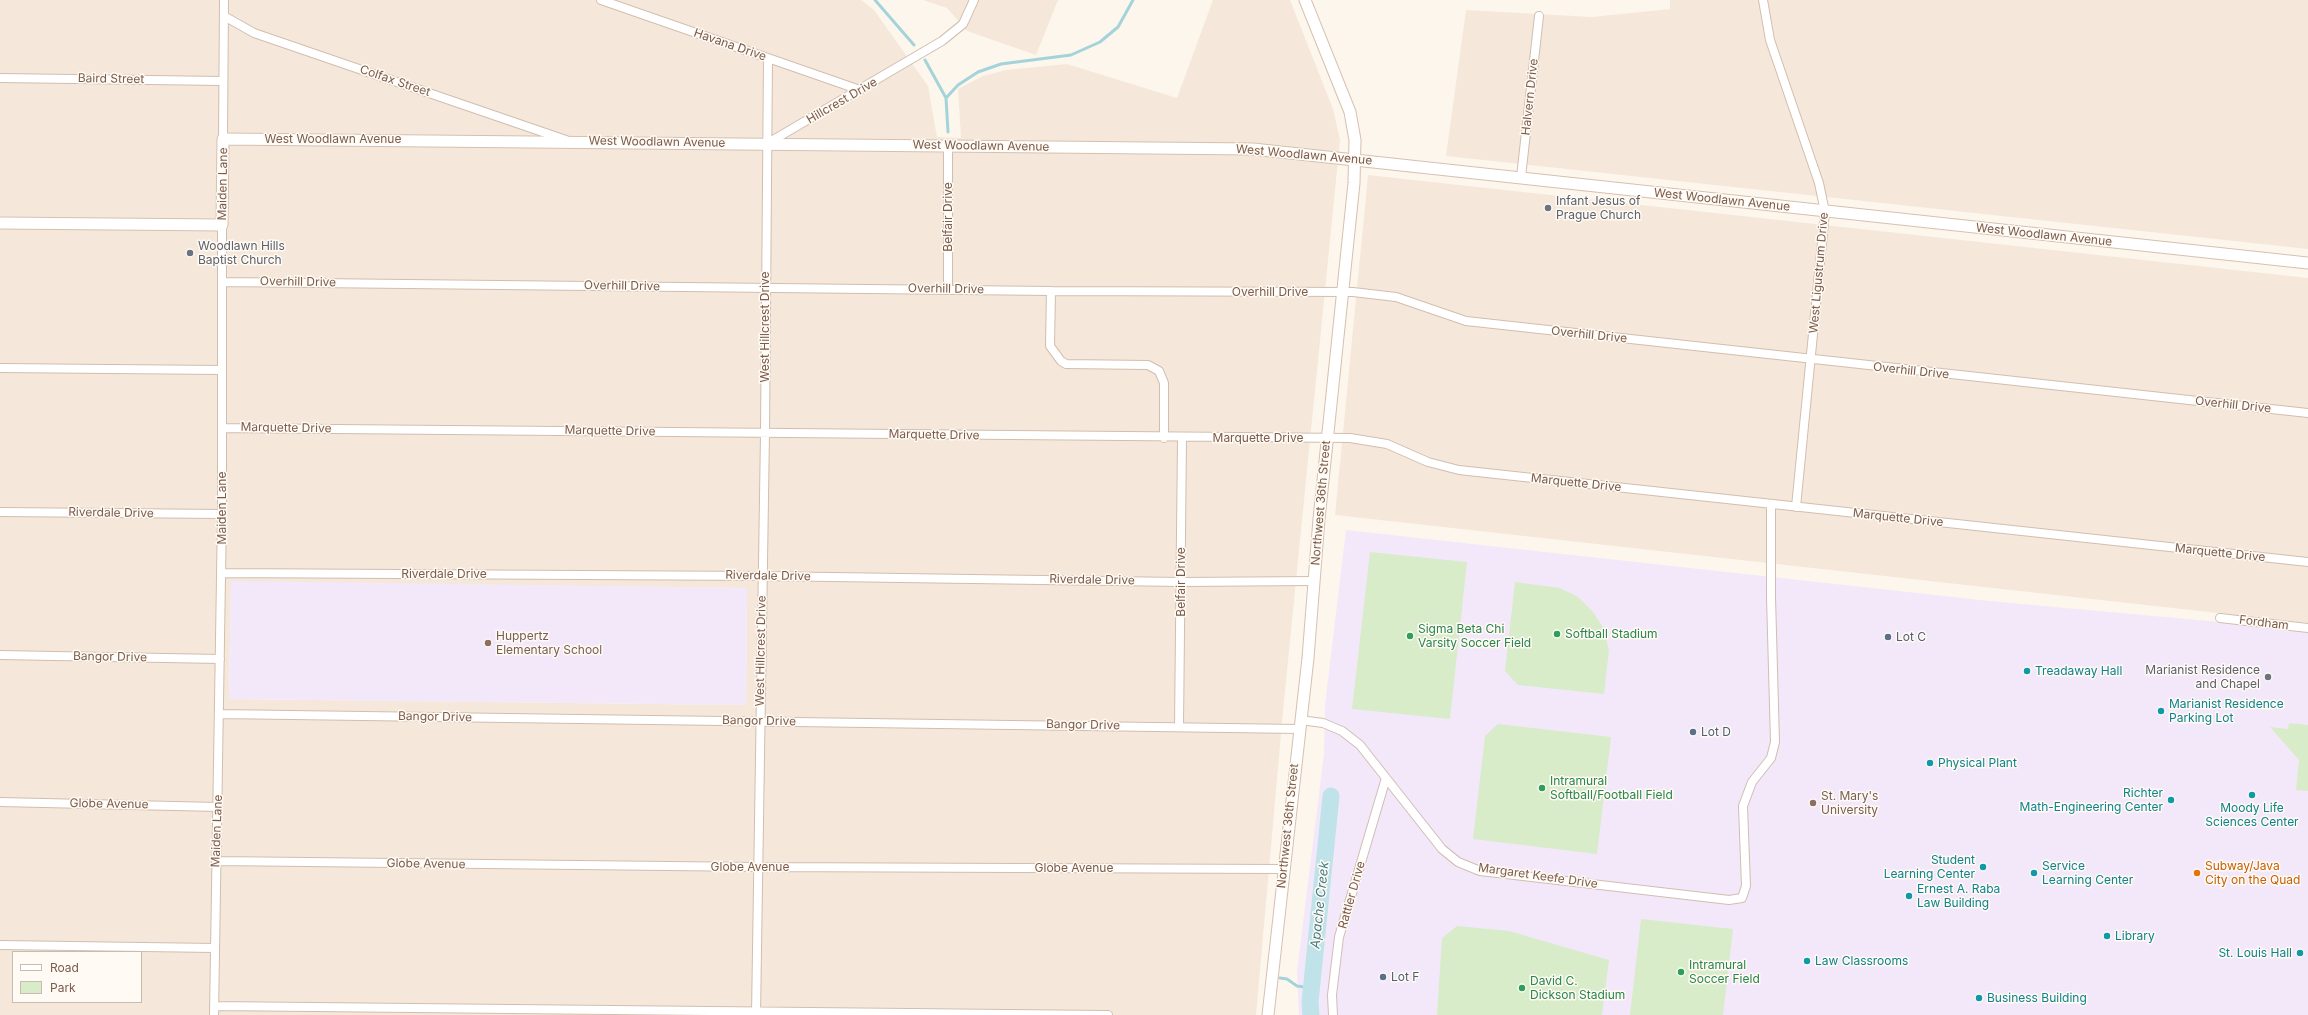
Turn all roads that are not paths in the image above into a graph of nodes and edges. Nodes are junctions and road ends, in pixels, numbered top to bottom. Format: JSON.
{"nodes":[{"id":1,"x":224,"y":0,"type":"edge"},
{"id":2,"x":601,"y":0,"type":"edge"},
{"id":3,"x":974,"y":0,"type":"edge"},
{"id":4,"x":1305,"y":0,"type":"edge"},
{"id":5,"x":1763,"y":0,"type":"edge"},
{"id":6,"x":224,"y":16,"type":"junction"},
{"id":7,"x":1538,"y":16,"type":"dead end"},
{"id":8,"x":768,"y":58,"type":"junction"},
{"id":9,"x":0,"y":78,"type":"edge"},
{"id":10,"x":223,"y":81,"type":"junction"},
{"id":11,"x":860,"y":90,"type":"junction"},
{"id":12,"x":223,"y":139,"type":"junction"},
{"id":13,"x":568,"y":141,"type":"junction"},
{"id":14,"x":768,"y":143,"type":"junction"},
{"id":15,"x":948,"y":145,"type":"junction"},
{"id":16,"x":1355,"y":159,"type":"junction"},
{"id":17,"x":1521,"y":177,"type":"junction"},
{"id":18,"x":1825,"y":212,"type":"junction"},
{"id":19,"x":0,"y":223,"type":"edge"},
{"id":20,"x":222,"y":225,"type":"junction"},
{"id":21,"x":2308,"y":263,"type":"edge"},
{"id":22,"x":223,"y":282,"type":"junction"},
{"id":23,"x":765,"y":287,"type":"junction"},
{"id":24,"x":948,"y":289,"type":"junction"},
{"id":25,"x":1051,"y":291,"type":"junction"},
{"id":26,"x":1343,"y":292,"type":"junction"},
{"id":27,"x":1812,"y":360,"type":"junction"},
{"id":28,"x":0,"y":368,"type":"edge"},
{"id":29,"x":221,"y":370,"type":"junction"},
{"id":30,"x":2308,"y":413,"type":"edge"},
{"id":31,"x":222,"y":428,"type":"junction"},
{"id":32,"x":765,"y":433,"type":"junction"},
{"id":33,"x":1327,"y":437,"type":"junction"},
{"id":34,"x":1164,"y":438,"type":"junction"},
{"id":35,"x":1182,"y":438,"type":"junction"},
{"id":36,"x":1771,"y":504,"type":"junction"},
{"id":37,"x":1796,"y":506,"type":"junction"},
{"id":38,"x":0,"y":512,"type":"edge"},
{"id":39,"x":222,"y":514,"type":"junction"},
{"id":40,"x":2308,"y":562,"type":"edge"},
{"id":41,"x":221,"y":573,"type":"junction"},
{"id":42,"x":762,"y":576,"type":"junction"},
{"id":43,"x":1315,"y":581,"type":"junction"},
{"id":44,"x":1181,"y":582,"type":"junction"},
{"id":45,"x":2220,"y":618,"type":"dead end"},
{"id":46,"x":2308,"y":628,"type":"edge"},
{"id":47,"x":0,"y":655,"type":"edge"},
{"id":48,"x":220,"y":659,"type":"junction"},
{"id":49,"x":219,"y":714,"type":"junction"},
{"id":50,"x":760,"y":721,"type":"junction"},
{"id":51,"x":1299,"y":725,"type":"junction"},
{"id":52,"x":1179,"y":727,"type":"junction"},
{"id":53,"x":1386,"y":778,"type":"junction"},
{"id":54,"x":0,"y":802,"type":"edge"},
{"id":55,"x":218,"y":807,"type":"junction"},
{"id":56,"x":216,"y":861,"type":"junction"},
{"id":57,"x":758,"y":867,"type":"junction"},
{"id":58,"x":1284,"y":869,"type":"junction"},
{"id":59,"x":0,"y":945,"type":"edge"},
{"id":60,"x":215,"y":948,"type":"junction"},
{"id":61,"x":214,"y":1006,"type":"junction"},
{"id":62,"x":756,"y":1013,"type":"edge"},
{"id":63,"x":214,"y":1015,"type":"edge"},
{"id":64,"x":1108,"y":1015,"type":"edge"},
{"id":65,"x":1268,"y":1015,"type":"edge"},
{"id":66,"x":1333,"y":1015,"type":"edge"}],
"edges":[{"from":1,"to":6,"type":"street","name":"Maiden Lane"},
{"from":2,"to":8,"type":"street","name":"Havana Drive"},
{"from":3,"to":11,"type":"street","name":"Hillcrest Drive"},
{"from":4,"to":16,"type":"street","name":"Northwest 36th Street"},
{"from":5,"to":18,"type":"street","name":"West Ligustrum Drive"},
{"from":6,"to":10,"type":"street","name":"Maiden Lane"},
{"from":6,"to":13,"type":"street","name":"Colfax Street"},
{"from":7,"to":17,"type":"street","name":"Halvern Drive"},
{"from":8,"to":11,"type":"street","name":"Havana Drive"},
{"from":8,"to":14,"type":"street"},
{"from":9,"to":10,"type":"street","name":"Baird Street"},
{"from":10,"to":12,"type":"street","name":"Maiden Lane"},
{"from":11,"to":14,"type":"street","name":"Hillcrest Drive"},
{"from":12,"to":13,"type":"street","name":"West Woodlawn Avenue"},
{"from":12,"to":20,"type":"street","name":"Maiden Lane"},
{"from":13,"to":14,"type":"street","name":"West Woodlawn Avenue"},
{"from":14,"to":15,"type":"street","name":"West Woodlawn Avenue"},
{"from":14,"to":23,"type":"street","name":"West Hillcrest Drive"},
{"from":15,"to":16,"type":"street","name":"West Woodlawn Avenue"},
{"from":15,"to":24,"type":"street","name":"Belfair Drive"},
{"from":16,"to":17,"type":"street","name":"West Woodlawn Avenue"},
{"from":16,"to":26,"type":"street","name":"Northwest 36th Street"},
{"from":17,"to":18,"type":"street","name":"West Woodlawn Avenue"},
{"from":18,"to":21,"type":"street","name":"West Woodlawn Avenue"},
{"from":18,"to":27,"type":"street","name":"West Ligustrum Drive"},
{"from":19,"to":20,"type":"street"},
{"from":20,"to":22,"type":"street","name":"Maiden Lane"},
{"from":22,"to":23,"type":"street","name":"Overhill Drive"},
{"from":22,"to":29,"type":"street","name":"Maiden Lane"},
{"from":23,"to":24,"type":"street","name":"Overhill Drive"},
{"from":23,"to":32,"type":"street","name":"West Hillcrest Drive"},
{"from":24,"to":25,"type":"street","name":"Overhill Drive"},
{"from":25,"to":26,"type":"street","name":"Overhill Drive"},
{"from":25,"to":34,"type":"street"},
{"from":26,"to":27,"type":"street","name":"Overhill Drive"},
{"from":26,"to":33,"type":"street","name":"Northwest 36th Street"},
{"from":27,"to":30,"type":"street","name":"Overhill Drive"},
{"from":27,"to":37,"type":"street","name":"West Ligustrum Drive"},
{"from":28,"to":29,"type":"street"},
{"from":29,"to":31,"type":"street","name":"Maiden Lane"},
{"from":31,"to":32,"type":"street","name":"Marquette Drive"},
{"from":31,"to":39,"type":"street","name":"Maiden Lane"},
{"from":32,"to":34,"type":"street","name":"Marquette Drive"},
{"from":32,"to":42,"type":"street","name":"West Hillcrest Drive"},
{"from":33,"to":35,"type":"street","name":"Marquette Drive"},
{"from":33,"to":36,"type":"street","name":"Marquette Drive"},
{"from":33,"to":43,"type":"street","name":"Northwest 36th Street"},
{"from":34,"to":35,"type":"street","name":"Marquette Drive"},
{"from":35,"to":44,"type":"street","name":"Belfair Drive"},
{"from":36,"to":37,"type":"street","name":"Marquette Drive"},
{"from":36,"to":53,"type":"street","name":"Margaret Keefe Drive"},
{"from":37,"to":40,"type":"street","name":"Marquette Drive"},
{"from":38,"to":39,"type":"street","name":"Riverdale Drive"},
{"from":39,"to":41,"type":"street","name":"Maiden Lane"},
{"from":41,"to":42,"type":"street","name":"Riverdale Drive"},
{"from":41,"to":48,"type":"street","name":"Maiden Lane"},
{"from":42,"to":44,"type":"street","name":"Riverdale Drive"},
{"from":42,"to":50,"type":"street","name":"West Hillcrest Drive"},
{"from":43,"to":44,"type":"street","name":"Riverdale Drive"},
{"from":43,"to":51,"type":"street","name":"Northwest 36th Street"},
{"from":44,"to":52,"type":"street","name":"Belfair Drive"},
{"from":45,"to":46,"type":"street","name":"Fordham"},
{"from":47,"to":48,"type":"street","name":"Bangor Drive"},
{"from":48,"to":49,"type":"street","name":"Maiden Lane"},
{"from":49,"to":50,"type":"street","name":"Bangor Drive"},
{"from":49,"to":55,"type":"street","name":"Maiden Lane"},
{"from":50,"to":52,"type":"street","name":"Bangor Drive"},
{"from":50,"to":57,"type":"street","name":"West Hillcrest Drive"},
{"from":51,"to":52,"type":"street","name":"Bangor Drive"},
{"from":51,"to":53,"type":"street","name":"Margaret Keefe Drive"},
{"from":51,"to":58,"type":"street","name":"Northwest 36th Street"},
{"from":53,"to":66,"type":"street","name":"Rattler Drive"},
{"from":54,"to":55,"type":"street","name":"Globe Avenue"},
{"from":55,"to":56,"type":"street","name":"Maiden Lane"},
{"from":56,"to":57,"type":"street","name":"Globe Avenue"},
{"from":56,"to":60,"type":"street","name":"Maiden Lane"},
{"from":57,"to":58,"type":"street","name":"Globe Avenue"},
{"from":57,"to":62,"type":"street","name":"West Hillcrest Drive"},
{"from":58,"to":65,"type":"street","name":"Northwest 36th Street"},
{"from":59,"to":60,"type":"street"},
{"from":60,"to":61,"type":"street","name":"Maiden Lane"},
{"from":61,"to":62,"type":"street"},
{"from":61,"to":63,"type":"street","name":"Maiden Lane"},
{"from":62,"to":64,"type":"street"}]}
